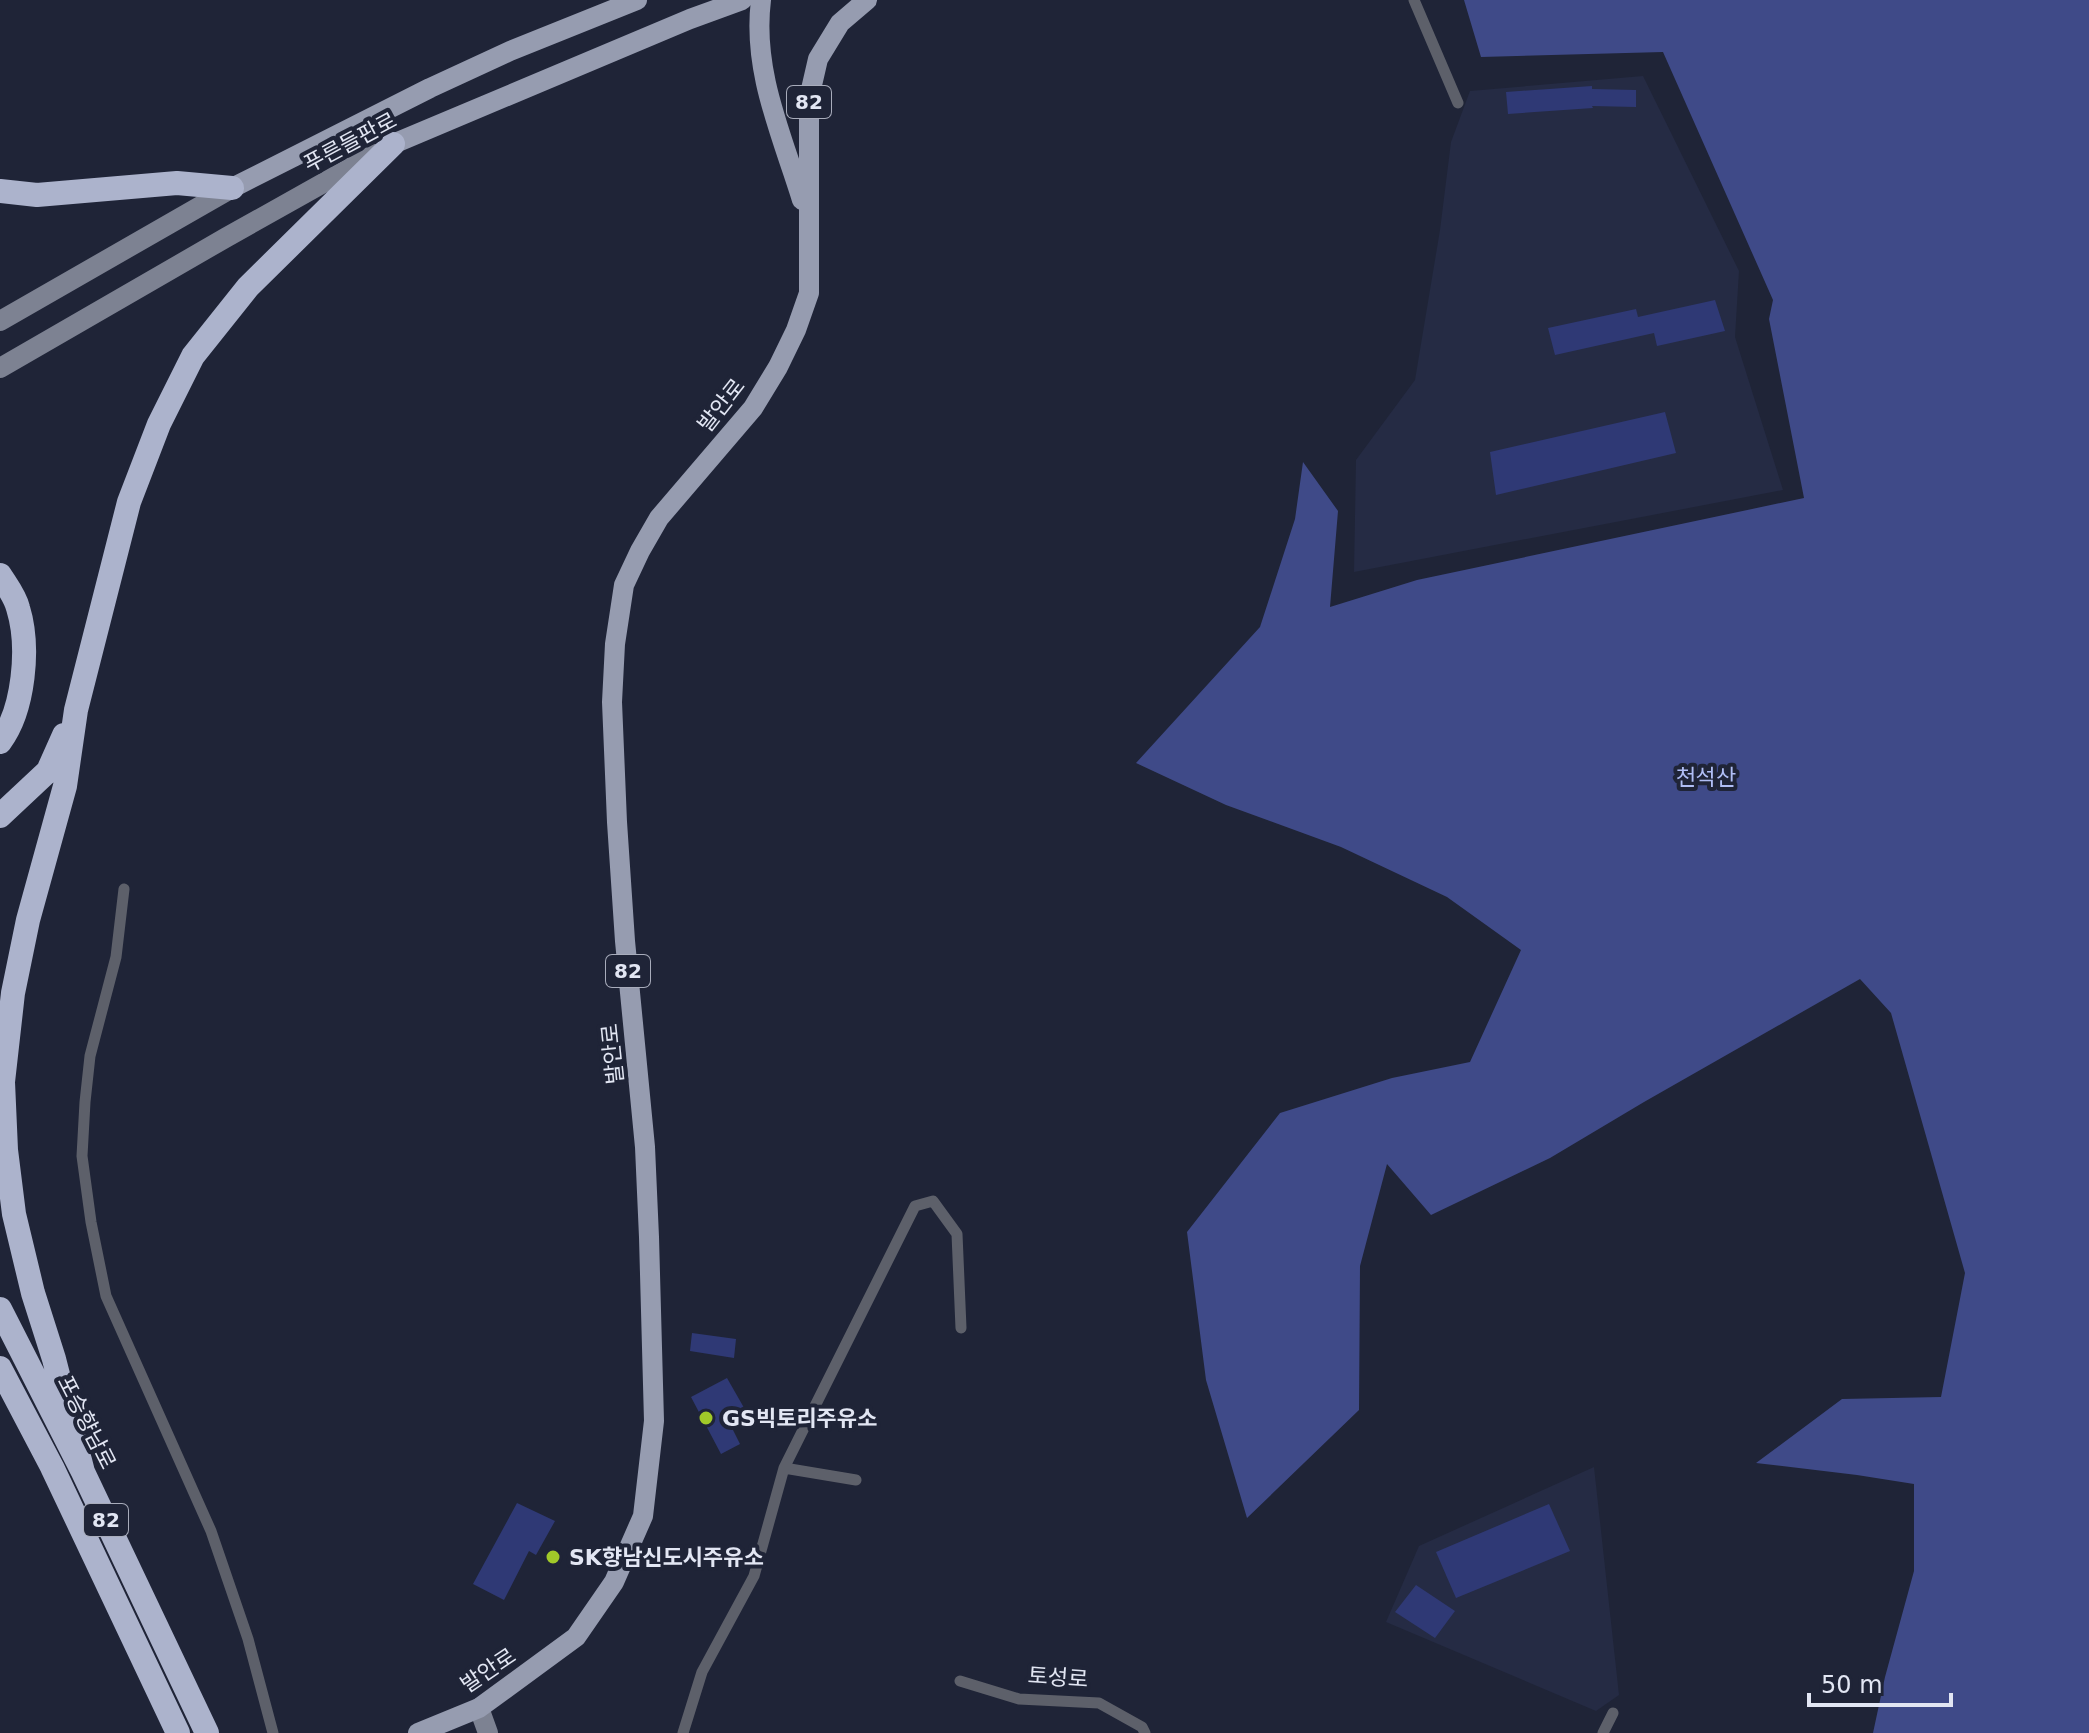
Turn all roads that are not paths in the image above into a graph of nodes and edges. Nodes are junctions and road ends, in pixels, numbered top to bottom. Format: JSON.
{"nodes":[{"id":1,"x":637,"y":0,"type":"edge"},
{"id":2,"x":742,"y":0,"type":"edge"},
{"id":3,"x":761,"y":0,"type":"edge"},
{"id":4,"x":867,"y":0,"type":"edge"},
{"id":5,"x":1414,"y":0,"type":"edge"},
{"id":6,"x":1458,"y":103,"type":"dead end"},
{"id":7,"x":393,"y":144,"type":"junction"},
{"id":8,"x":232,"y":188,"type":"junction"},
{"id":9,"x":0,"y":191,"type":"edge"},
{"id":10,"x":809,"y":223,"type":"junction"},
{"id":11,"x":0,"y":321,"type":"edge"},
{"id":12,"x":0,"y":368,"type":"edge"},
{"id":13,"x":0,"y":575,"type":"edge"},
{"id":14,"x":76,"y":710,"type":"junction"},
{"id":15,"x":0,"y":742,"type":"edge"},
{"id":16,"x":0,"y":816,"type":"edge"},
{"id":17,"x":124,"y":889,"type":"dead end"},
{"id":18,"x":0,"y":1309,"type":"edge"},
{"id":19,"x":961,"y":1328,"type":"dead end"},
{"id":20,"x":0,"y":1368,"type":"edge"},
{"id":21,"x":784,"y":1468,"type":"junction"},
{"id":22,"x":83,"y":1472,"type":"junction"},
{"id":23,"x":856,"y":1480,"type":"dead end"},
{"id":24,"x":960,"y":1681,"type":"dead end"},
{"id":25,"x":479,"y":1708,"type":"junction"},
{"id":26,"x":1613,"y":1713,"type":"dead end"},
{"id":27,"x":178,"y":1733,"type":"edge"},
{"id":28,"x":207,"y":1733,"type":"edge"},
{"id":29,"x":273,"y":1733,"type":"edge"},
{"id":30,"x":418,"y":1733,"type":"edge"},
{"id":31,"x":488,"y":1733,"type":"edge"},
{"id":32,"x":683,"y":1733,"type":"edge"},
{"id":33,"x":1145,"y":1733,"type":"edge"},
{"id":34,"x":1603,"y":1733,"type":"edge"}],
"edges":[{"from":1,"to":8,"type":"main road","name":"푸른들판로"},
{"from":2,"to":7,"type":"main road","name":"푸른들판로"},
{"from":3,"to":10,"type":"main road","number":"82"},
{"from":4,"to":10,"type":"main road","number":"82"},
{"from":5,"to":6,"type":"lane"},
{"from":7,"to":12,"type":"main road","name":"푸른들판로"},
{"from":7,"to":14,"type":"highway"},
{"from":8,"to":9,"type":"highway"},
{"from":8,"to":11,"type":"main road","name":"푸른들판로"},
{"from":10,"to":25,"type":"main road","name":"발안로","number":"82"},
{"from":13,"to":15,"type":"highway"},
{"from":14,"to":16,"type":"highway"},
{"from":14,"to":22,"type":"highway"},
{"from":17,"to":29,"type":"lane"},
{"from":18,"to":22,"type":"highway","name":"포승향남로","number":"82"},
{"from":19,"to":21,"type":"lane"},
{"from":20,"to":27,"type":"highway","number":"82"},
{"from":21,"to":23,"type":"lane"},
{"from":21,"to":32,"type":"lane"},
{"from":22,"to":28,"type":"highway","name":"포승향남로","number":"82"},
{"from":24,"to":33,"type":"lane","name":"토성로"},
{"from":25,"to":30,"type":"main road","name":"발안로","number":"82"},
{"from":25,"to":31,"type":"main road"},
{"from":26,"to":34,"type":"lane"}]}
